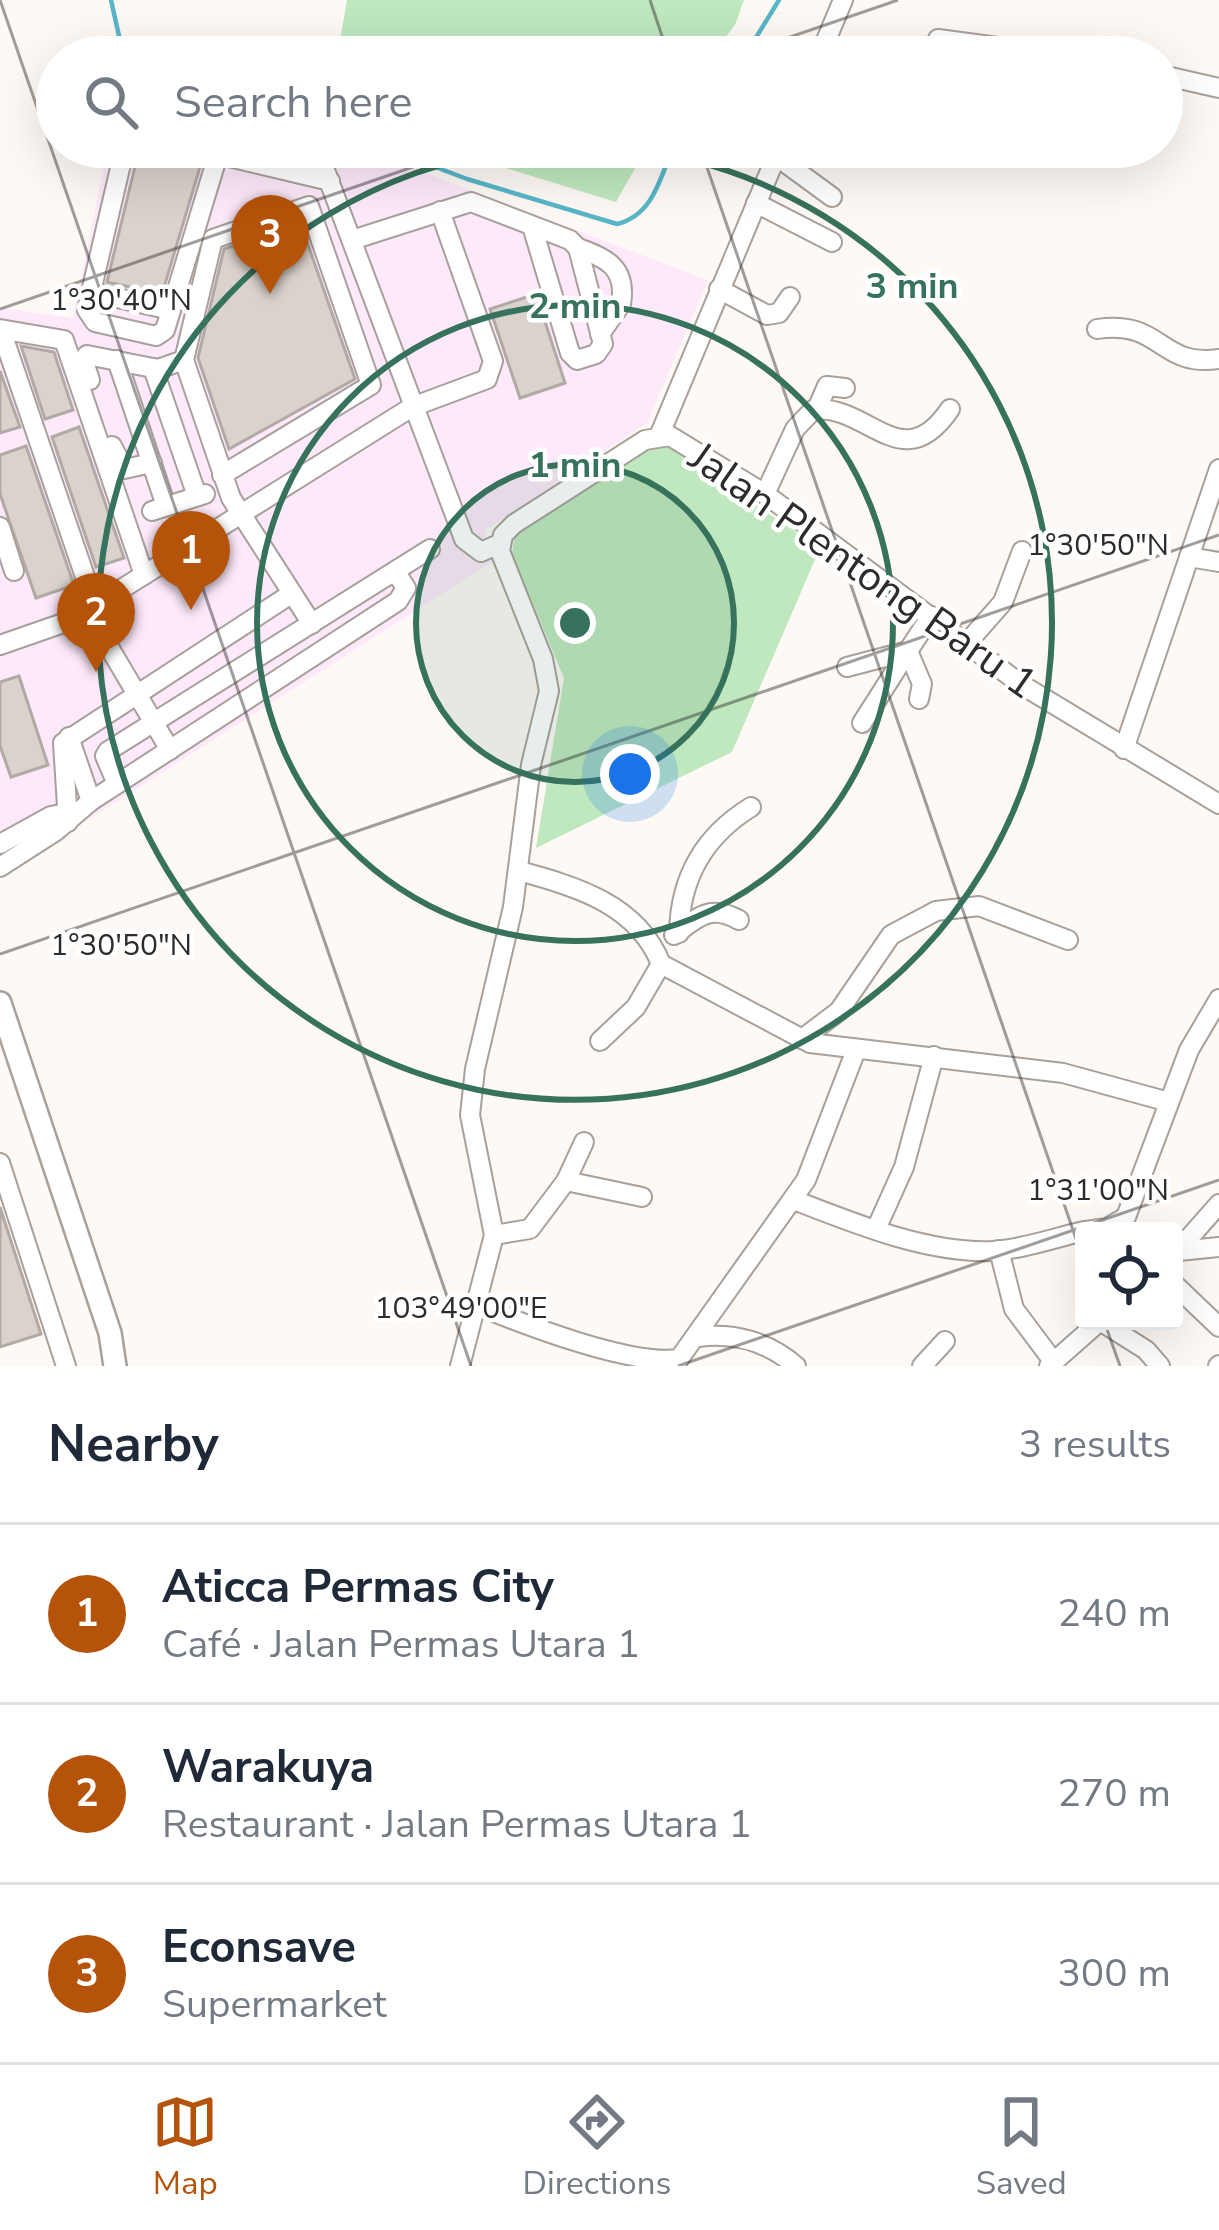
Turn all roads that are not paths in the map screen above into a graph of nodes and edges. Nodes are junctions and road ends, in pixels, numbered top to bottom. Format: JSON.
{"nodes":[{"id":1,"x":843,"y":0,"type":"edge"},
{"id":2,"x":827,"y":36,"type":"edge"},
{"id":3,"x":1183,"y":80,"type":"edge"},
{"id":4,"x":1219,"y":88,"type":"edge"},
{"id":5,"x":120,"y":168,"type":"edge"},
{"id":6,"x":214,"y":168,"type":"edge"},
{"id":7,"x":266,"y":168,"type":"edge"},
{"id":8,"x":325,"y":168,"type":"edge"},
{"id":9,"x":771,"y":168,"type":"edge"},
{"id":10,"x":798,"y":168,"type":"edge"},
{"id":11,"x":330,"y":181,"type":"junction"},
{"id":12,"x":832,"y":196,"type":"dead end"},
{"id":13,"x":756,"y":202,"type":"junction"},
{"id":14,"x":440,"y":211,"type":"junction"},
{"id":15,"x":532,"y":226,"type":"junction"},
{"id":16,"x":352,"y":240,"type":"junction"},
{"id":17,"x":832,"y":242,"type":"dead end"},
{"id":18,"x":578,"y":248,"type":"junction"},
{"id":19,"x":719,"y":289,"type":"junction"},
{"id":20,"x":92,"y":292,"type":"junction"},
{"id":21,"x":790,"y":297,"type":"dead end"},
{"id":22,"x":171,"y":310,"type":"junction"},
{"id":23,"x":1097,"y":329,"type":"dead end"},
{"id":24,"x":1,"y":330,"type":"edge"},
{"id":25,"x":600,"y":334,"type":"junction"},
{"id":26,"x":1219,"y":358,"type":"edge"},
{"id":27,"x":184,"y":360,"type":"junction"},
{"id":28,"x":117,"y":361,"type":"junction"},
{"id":29,"x":154,"y":368,"type":"junction"},
{"id":30,"x":845,"y":388,"type":"dead end"},
{"id":31,"x":412,"y":406,"type":"junction"},
{"id":32,"x":817,"y":409,"type":"junction"},
{"id":33,"x":950,"y":409,"type":"dead end"},
{"id":34,"x":660,"y":434,"type":"junction"},
{"id":35,"x":152,"y":464,"type":"junction"},
{"id":36,"x":1219,"y":469,"type":"edge"},
{"id":37,"x":224,"y":481,"type":"junction"},
{"id":38,"x":765,"y":494,"type":"junction"},
{"id":39,"x":197,"y":496,"type":"junction"},
{"id":40,"x":241,"y":514,"type":"junction"},
{"id":41,"x":0,"y":526,"type":"edge"},
{"id":42,"x":500,"y":544,"type":"junction"},
{"id":43,"x":430,"y":549,"type":"dead end"},
{"id":44,"x":1022,"y":551,"type":"dead end"},
{"id":45,"x":1189,"y":556,"type":"junction"},
{"id":46,"x":1219,"y":562,"type":"edge"},
{"id":47,"x":14,"y":571,"type":"dead end"},
{"id":48,"x":395,"y":571,"type":"junction"},
{"id":49,"x":144,"y":575,"type":"junction"},
{"id":50,"x":291,"y":594,"type":"junction"},
{"id":51,"x":91,"y":608,"type":"junction"},
{"id":52,"x":931,"y":616,"type":"junction"},
{"id":53,"x":312,"y":624,"type":"junction"},
{"id":54,"x":967,"y":644,"type":"junction"},
{"id":55,"x":0,"y":645,"type":"edge"},
{"id":56,"x":908,"y":651,"type":"junction"},
{"id":57,"x":848,"y":667,"type":"dead end"},
{"id":58,"x":136,"y":693,"type":"junction"},
{"id":59,"x":919,"y":698,"type":"dead end"},
{"id":60,"x":154,"y":722,"type":"junction"},
{"id":61,"x":862,"y":723,"type":"dead end"},
{"id":62,"x":1124,"y":748,"type":"junction"},
{"id":63,"x":170,"y":750,"type":"junction"},
{"id":64,"x":117,"y":784,"type":"junction"},
{"id":65,"x":1219,"y":804,"type":"edge"},
{"id":66,"x":751,"y":807,"type":"dead end"},
{"id":67,"x":75,"y":811,"type":"junction"},
{"id":68,"x":0,"y":844,"type":"edge"},
{"id":69,"x":0,"y":867,"type":"edge"},
{"id":70,"x":519,"y":871,"type":"junction"},
{"id":71,"x":739,"y":920,"type":"dead end"},
{"id":72,"x":679,"y":933,"type":"junction"},
{"id":73,"x":1068,"y":940,"type":"dead end"},
{"id":74,"x":653,"y":943,"type":"junction"},
{"id":75,"x":661,"y":964,"type":"junction"},
{"id":76,"x":1219,"y":999,"type":"edge"},
{"id":77,"x":0,"y":1003,"type":"edge"},
{"id":78,"x":802,"y":1040,"type":"junction"},
{"id":79,"x":600,"y":1041,"type":"dead end"},
{"id":80,"x":856,"y":1050,"type":"junction"},
{"id":81,"x":934,"y":1056,"type":"junction"},
{"id":82,"x":1169,"y":1102,"type":"junction"},
{"id":83,"x":584,"y":1142,"type":"dead end"},
{"id":84,"x":0,"y":1163,"type":"edge"},
{"id":85,"x":566,"y":1181,"type":"junction"},
{"id":86,"x":642,"y":1197,"type":"dead end"},
{"id":87,"x":794,"y":1199,"type":"junction"},
{"id":88,"x":1219,"y":1204,"type":"edge"},
{"id":89,"x":1117,"y":1222,"type":"edge"},
{"id":90,"x":878,"y":1227,"type":"junction"},
{"id":91,"x":1075,"y":1234,"type":"edge"},
{"id":92,"x":494,"y":1235,"type":"junction"},
{"id":93,"x":1184,"y":1244,"type":"edge"},
{"id":94,"x":1219,"y":1247,"type":"edge"},
{"id":95,"x":1001,"y":1260,"type":"junction"},
{"id":96,"x":1183,"y":1294,"type":"edge"},
{"id":97,"x":478,"y":1306,"type":"junction"},
{"id":98,"x":1219,"y":1328,"type":"edge"},
{"id":99,"x":1090,"y":1330,"type":"edge"},
{"id":100,"x":1114,"y":1330,"type":"edge"},
{"id":101,"x":698,"y":1337,"type":"junction"},
{"id":102,"x":945,"y":1341,"type":"dead end"},
{"id":103,"x":610,"y":1359,"type":"edge"},
{"id":104,"x":62,"y":1364,"type":"edge"},
{"id":105,"x":1051,"y":1364,"type":"edge"},
{"id":106,"x":115,"y":1366,"type":"edge"},
{"id":107,"x":460,"y":1366,"type":"edge"},
{"id":108,"x":796,"y":1366,"type":"edge"},
{"id":109,"x":922,"y":1366,"type":"edge"},
{"id":110,"x":1160,"y":1366,"type":"edge"}],
"edges":[{"from":1,"to":2,"type":"street"},
{"from":3,"to":4,"type":"street"},
{"from":5,"to":20,"type":"street"},
{"from":6,"to":22,"type":"street"},
{"from":7,"to":11,"type":"street"},
{"from":8,"to":11,"type":"street"},
{"from":9,"to":13,"type":"street"},
{"from":10,"to":12,"type":"street"},
{"from":11,"to":16,"type":"street"},
{"from":13,"to":17,"type":"street"},
{"from":13,"to":19,"type":"street"},
{"from":14,"to":15,"type":"street"},
{"from":14,"to":16,"type":"street"},
{"from":14,"to":31,"type":"street"},
{"from":15,"to":18,"type":"street"},
{"from":15,"to":25,"type":"street"},
{"from":16,"to":31,"type":"street"},
{"from":18,"to":25,"type":"street"},
{"from":18,"to":25,"type":"street"},
{"from":19,"to":21,"type":"street"},
{"from":19,"to":34,"type":"street"},
{"from":20,"to":22,"type":"street"},
{"from":20,"to":22,"type":"street"},
{"from":23,"to":26,"type":"street"},
{"from":24,"to":49,"type":"street"},
{"from":24,"to":51,"type":"street"},
{"from":27,"to":29,"type":"street"},
{"from":27,"to":37,"type":"street"},
{"from":27,"to":37,"type":"street"},
{"from":28,"to":29,"type":"street"},
{"from":28,"to":35,"type":"street"},
{"from":28,"to":35,"type":"street"},
{"from":29,"to":39,"type":"street"},
{"from":30,"to":32,"type":"street"},
{"from":31,"to":40,"type":"street"},
{"from":31,"to":42,"type":"street"},
{"from":32,"to":33,"type":"street"},
{"from":32,"to":38,"type":"street"},
{"from":34,"to":38,"type":"street","name":"Jalan Plentong Baru 1"},
{"from":34,"to":42,"type":"street","name":"Jalan Plentong Baru 1"},
{"from":35,"to":39,"type":"street"},
{"from":36,"to":45,"type":"street"},
{"from":37,"to":39,"type":"street"},
{"from":37,"to":40,"type":"street"},
{"from":38,"to":52,"type":"street","name":"Jalan Plentong Baru 1"},
{"from":40,"to":49,"type":"street"},
{"from":40,"to":50,"type":"street"},
{"from":41,"to":47,"type":"street"},
{"from":42,"to":70,"type":"street"},
{"from":43,"to":48,"type":"street"},
{"from":44,"to":54,"type":"street"},
{"from":45,"to":46,"type":"street"},
{"from":45,"to":62,"type":"street"},
{"from":48,"to":53,"type":"street"},
{"from":48,"to":63,"type":"street"},
{"from":49,"to":51,"type":"street"},
{"from":50,"to":53,"type":"street"},
{"from":50,"to":58,"type":"street"},
{"from":51,"to":55,"type":"street"},
{"from":51,"to":58,"type":"street"},
{"from":52,"to":54,"type":"street","name":"Jalan Plentong Baru 1"},
{"from":52,"to":56,"type":"street"},
{"from":53,"to":60,"type":"street"},
{"from":54,"to":62,"type":"street","name":"Jalan Plentong Baru 1"},
{"from":56,"to":57,"type":"street"},
{"from":56,"to":59,"type":"street"},
{"from":56,"to":61,"type":"street"},
{"from":58,"to":60,"type":"street"},
{"from":58,"to":67,"type":"street"},
{"from":60,"to":63,"type":"street"},
{"from":60,"to":64,"type":"street"},
{"from":62,"to":65,"type":"street","name":"Jalan Plentong Baru 1"},
{"from":63,"to":64,"type":"street"},
{"from":64,"to":67,"type":"street"},
{"from":66,"to":72,"type":"street"},
{"from":67,"to":68,"type":"street"},
{"from":67,"to":69,"type":"street"},
{"from":70,"to":74,"type":"street"},
{"from":70,"to":92,"type":"street"},
{"from":71,"to":72,"type":"street"},
{"from":72,"to":74,"type":"street"},
{"from":73,"to":78,"type":"street"},
{"from":74,"to":75,"type":"street"},
{"from":75,"to":78,"type":"street"},
{"from":75,"to":79,"type":"street"},
{"from":76,"to":82,"type":"street"},
{"from":77,"to":106,"type":"main road"},
{"from":78,"to":80,"type":"street"},
{"from":80,"to":81,"type":"street"},
{"from":80,"to":87,"type":"street"},
{"from":81,"to":82,"type":"street"},
{"from":81,"to":90,"type":"street"},
{"from":82,"to":89,"type":"street"},
{"from":83,"to":85,"type":"street"},
{"from":84,"to":104,"type":"street"},
{"from":85,"to":86,"type":"street"},
{"from":85,"to":92,"type":"street"},
{"from":87,"to":90,"type":"street"},
{"from":87,"to":101,"type":"street"},
{"from":88,"to":93,"type":"street"},
{"from":90,"to":95,"type":"street"},
{"from":91,"to":95,"type":"street"},
{"from":92,"to":97,"type":"street"},
{"from":93,"to":94,"type":"street"},
{"from":95,"to":105,"type":"street"},
{"from":96,"to":98,"type":"street"},
{"from":97,"to":103,"type":"street"},
{"from":97,"to":107,"type":"street"},
{"from":99,"to":105,"type":"street"},
{"from":100,"to":110,"type":"street"},
{"from":101,"to":103,"type":"street"},
{"from":101,"to":108,"type":"street"},
{"from":102,"to":109,"type":"street"}]}
